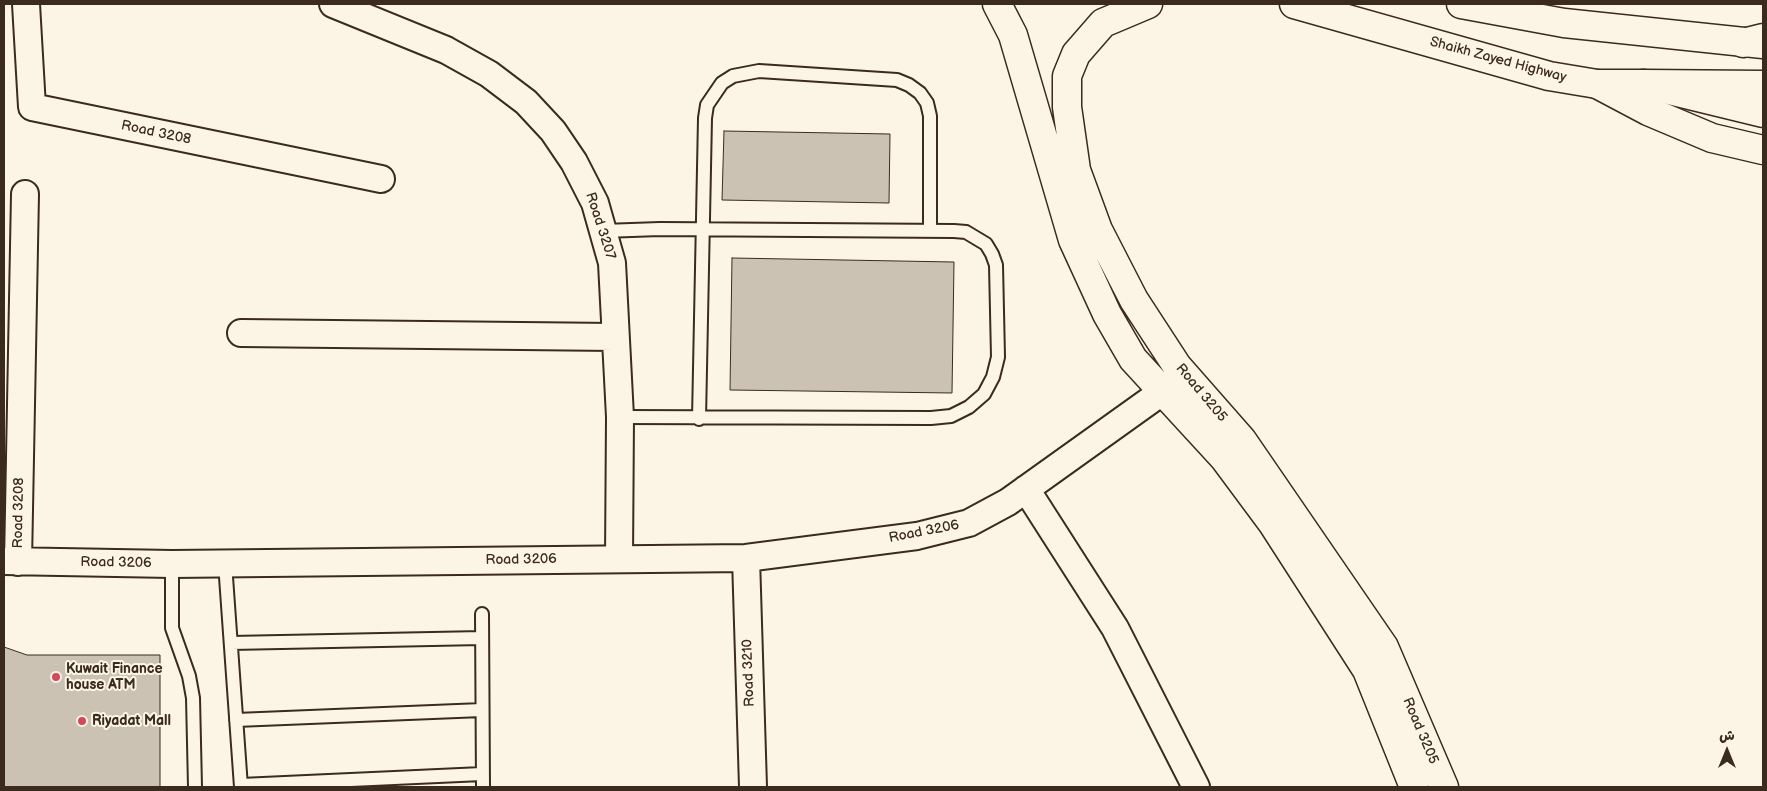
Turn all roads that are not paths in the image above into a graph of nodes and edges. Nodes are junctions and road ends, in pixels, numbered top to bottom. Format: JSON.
{"nodes":[{"id":1,"x":26,"y":4,"type":"edge"},
{"id":2,"x":333,"y":4,"type":"edge"},
{"id":3,"x":997,"y":4,"type":"edge"},
{"id":4,"x":1148,"y":4,"type":"edge"},
{"id":5,"x":1294,"y":4,"type":"edge"},
{"id":6,"x":1461,"y":4,"type":"edge"},
{"id":7,"x":1756,"y":42,"type":"edge"},
{"id":8,"x":1598,"y":84,"type":"junction"},
{"id":9,"x":1644,"y":84,"type":"junction"},
{"id":10,"x":1763,"y":85,"type":"edge"},
{"id":11,"x":1763,"y":113,"type":"edge"},
{"id":12,"x":1763,"y":150,"type":"edge"},
{"id":13,"x":381,"y":179,"type":"dead end"},
{"id":14,"x":25,"y":194,"type":"dead end"},
{"id":15,"x":701,"y":231,"type":"junction"},
{"id":16,"x":930,"y":231,"type":"junction"},
{"id":17,"x":603,"y":232,"type":"junction"},
{"id":18,"x":241,"y":333,"type":"dead end"},
{"id":19,"x":614,"y":337,"type":"junction"},
{"id":20,"x":1186,"y":375,"type":"junction"},
{"id":21,"x":1162,"y":390,"type":"junction"},
{"id":22,"x":620,"y":418,"type":"junction"},
{"id":23,"x":698,"y":419,"type":"junction"},
{"id":24,"x":1026,"y":489,"type":"junction"},
{"id":25,"x":619,"y":558,"type":"junction"},
{"id":26,"x":746,"y":558,"type":"junction"},
{"id":27,"x":11,"y":562,"type":"edge"},
{"id":28,"x":224,"y":563,"type":"junction"},
{"id":29,"x":172,"y":564,"type":"junction"},
{"id":30,"x":482,"y":614,"type":"dead end"},
{"id":31,"x":482,"y":638,"type":"junction"},
{"id":32,"x":231,"y":643,"type":"junction"},
{"id":33,"x":482,"y":710,"type":"junction"},
{"id":34,"x":236,"y":720,"type":"junction"},
{"id":35,"x":482,"y":781,"type":"edge"},
{"id":36,"x":241,"y":786,"type":"edge"},
{"id":37,"x":195,"y":787,"type":"edge"},
{"id":38,"x":753,"y":787,"type":"edge"},
{"id":39,"x":1196,"y":787,"type":"edge"},
{"id":40,"x":1414,"y":787,"type":"edge"},
{"id":41,"x":1444,"y":787,"type":"edge"}],
"edges":[{"from":1,"to":13,"type":"street","name":"Road 3208"},
{"from":2,"to":17,"type":"street","name":"Road 3207"},
{"from":3,"to":21,"type":"street","name":"Road 3205"},
{"from":4,"to":20,"type":"street","name":"Road 3205"},
{"from":5,"to":8,"type":"street","name":"Shaikh Zayed Highway"},
{"from":6,"to":7,"type":"street"},
{"from":8,"to":9,"type":"street","name":"Shaikh Zayed Highway"},
{"from":8,"to":12,"type":"street"},
{"from":9,"to":10,"type":"street"},
{"from":9,"to":11,"type":"street","name":"Shaikh Zayed Highway"},
{"from":14,"to":27,"type":"street","name":"Road 3208"},
{"from":15,"to":16,"type":"lane"},
{"from":15,"to":16,"type":"lane"},
{"from":15,"to":17,"type":"lane"},
{"from":15,"to":23,"type":"lane"},
{"from":16,"to":23,"type":"lane"},
{"from":17,"to":19,"type":"street","name":"Road 3207"},
{"from":18,"to":19,"type":"street"},
{"from":19,"to":22,"type":"street","name":"Road 3207"},
{"from":20,"to":21,"type":"street","name":"Road 3206"},
{"from":20,"to":41,"type":"street","name":"Road 3205"},
{"from":21,"to":24,"type":"street","name":"Road 3206"},
{"from":21,"to":40,"type":"street","name":"Road 3205"},
{"from":22,"to":23,"type":"lane"},
{"from":22,"to":25,"type":"street","name":"Road 3207"},
{"from":24,"to":26,"type":"street","name":"Road 3206"},
{"from":24,"to":39,"type":"street"},
{"from":25,"to":26,"type":"street","name":"Road 3206"},
{"from":25,"to":28,"type":"street","name":"Road 3206"},
{"from":26,"to":38,"type":"street","name":"Road 3210"},
{"from":27,"to":29,"type":"street","name":"Road 3206"},
{"from":28,"to":29,"type":"street","name":"Road 3206"},
{"from":28,"to":32,"type":"lane"},
{"from":29,"to":37,"type":"lane"},
{"from":30,"to":31,"type":"lane"},
{"from":31,"to":32,"type":"lane"},
{"from":31,"to":33,"type":"lane"},
{"from":32,"to":34,"type":"lane"},
{"from":33,"to":34,"type":"lane"},
{"from":33,"to":35,"type":"lane"},
{"from":34,"to":36,"type":"lane"},
{"from":35,"to":36,"type":"lane"}]}
